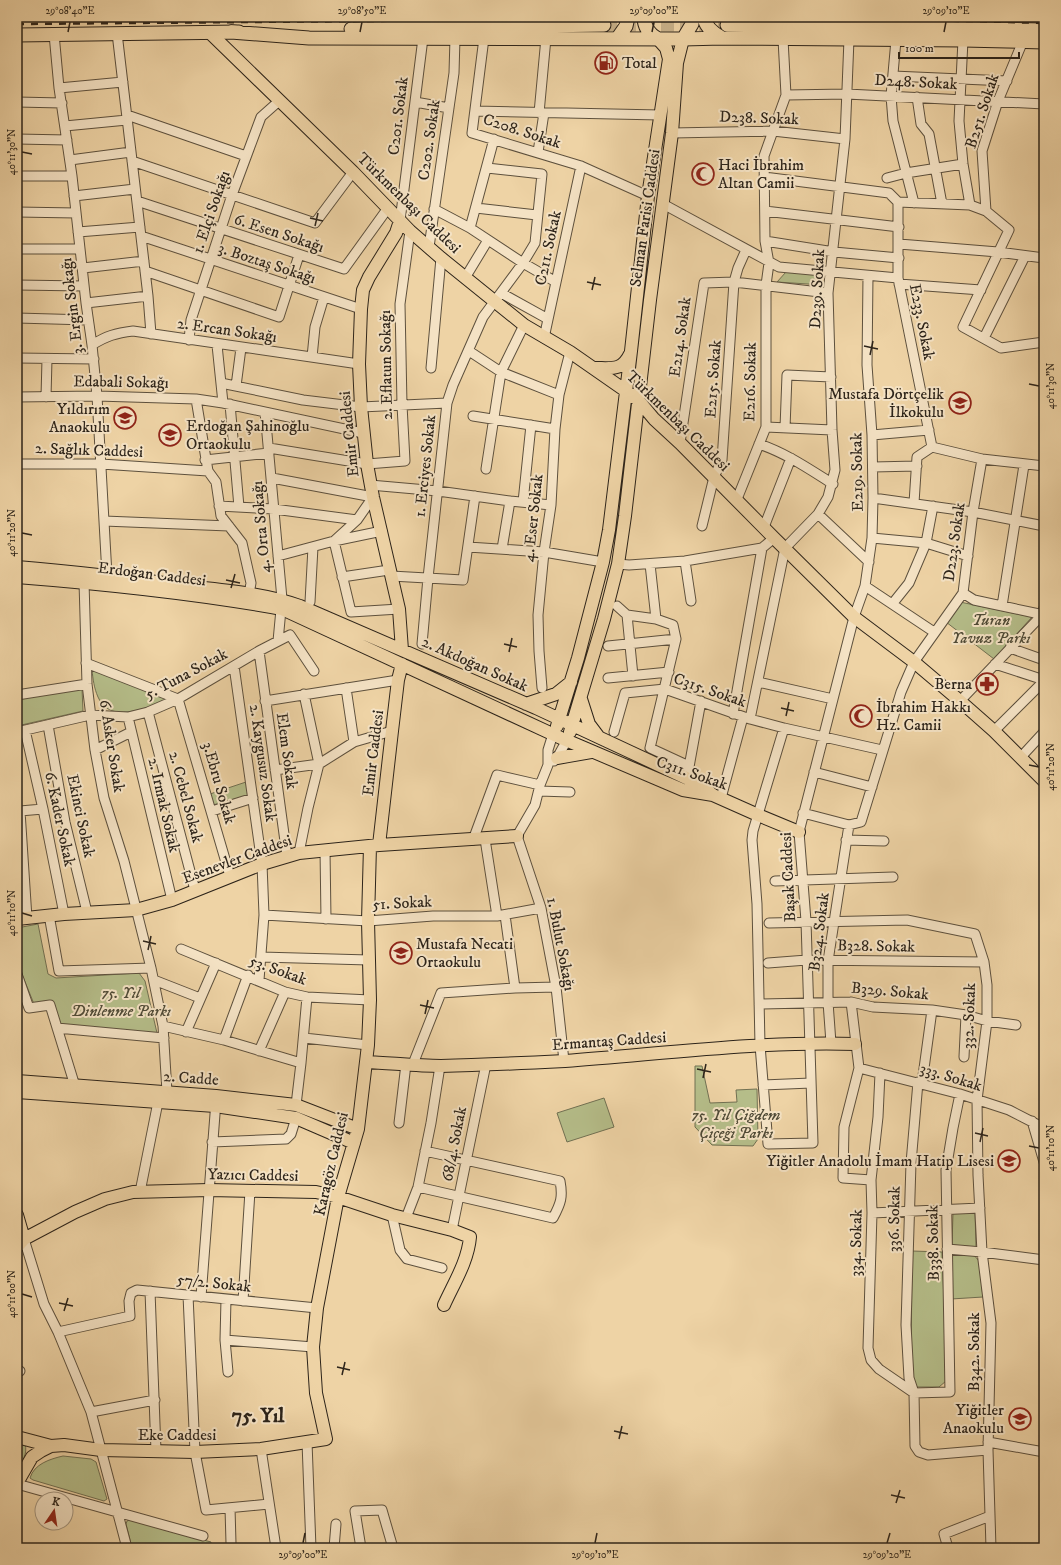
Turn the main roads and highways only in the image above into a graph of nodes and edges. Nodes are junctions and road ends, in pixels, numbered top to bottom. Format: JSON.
{"nodes":[{"id":1,"x":628,"y":17,"type":"edge"},
{"id":2,"x":644,"y":17,"type":"edge"},
{"id":3,"x":692,"y":17,"type":"edge"},
{"id":4,"x":704,"y":17,"type":"edge"},
{"id":5,"x":604,"y":25,"type":"tunnel mouth"},
{"id":6,"x":727,"y":25,"type":"tunnel mouth"},
{"id":7,"x":1044,"y":30,"type":"edge"},
{"id":8,"x":208,"y":32,"type":"junction"},
{"id":9,"x":231,"y":32,"type":"junction"},
{"id":10,"x":17,"y":35,"type":"edge"},
{"id":11,"x":722,"y":38,"type":"junction"},
{"id":12,"x":617,"y":39,"type":"junction"},
{"id":13,"x":658,"y":39,"type":"junction"},
{"id":14,"x":683,"y":39,"type":"junction"},
{"id":15,"x":1044,"y":42,"type":"edge"},
{"id":16,"x":400,"y":221,"type":"junction"},
{"id":17,"x":631,"y":351,"type":"junction"},
{"id":18,"x":595,"y":368,"type":"junction"},
{"id":19,"x":626,"y":390,"type":"junction"},
{"id":20,"x":639,"y":401,"type":"junction"},
{"id":21,"x":17,"y":567,"type":"edge"},
{"id":22,"x":17,"y":578,"type":"edge"},
{"id":23,"x":282,"y":604,"type":"junction"},
{"id":24,"x":402,"y":650,"type":"junction"},
{"id":25,"x":402,"y":664,"type":"junction"},
{"id":26,"x":571,"y":682,"type":"junction"},
{"id":27,"x":581,"y":696,"type":"junction"},
{"id":28,"x":531,"y":706,"type":"junction"},
{"id":29,"x":560,"y":720,"type":"junction"},
{"id":30,"x":573,"y":725,"type":"junction"},
{"id":31,"x":553,"y":734,"type":"junction"},
{"id":32,"x":598,"y":737,"type":"junction"},
{"id":33,"x":567,"y":740,"type":"junction"},
{"id":34,"x":594,"y":752,"type":"junction"},
{"id":35,"x":552,"y":761,"type":"road end"},
{"id":36,"x":1044,"y":781,"type":"edge"},
{"id":37,"x":717,"y":796,"type":"junction"},
{"id":38,"x":799,"y":832,"type":"road end"},
{"id":39,"x":517,"y":836,"type":"road end"},
{"id":40,"x":374,"y":845,"type":"junction"},
{"id":41,"x":22,"y":919,"type":"edge"},
{"id":42,"x":855,"y":1044,"type":"road end"},
{"id":43,"x":366,"y":1062,"type":"junction"},
{"id":44,"x":17,"y":1081,"type":"edge"},
{"id":45,"x":17,"y":1092,"type":"edge"},
{"id":46,"x":216,"y":1101,"type":"junction"},
{"id":47,"x":358,"y":1129,"type":"junction"},
{"id":48,"x":354,"y":1143,"type":"junction"},
{"id":49,"x":338,"y":1197,"type":"junction"},
{"id":50,"x":17,"y":1215,"type":"edge"},
{"id":51,"x":21,"y":1243,"type":"edge"},
{"id":52,"x":444,"y":1305,"type":"dead end"},
{"id":53,"x":17,"y":1437,"type":"edge"},
{"id":54,"x":326,"y":1438,"type":"joint"},
{"id":55,"x":52,"y":1446,"type":"junction"},
{"id":56,"x":17,"y":1484,"type":"edge"}],
"edges":[{"from":1,"to":12,"type":"highway"},
{"from":2,"to":13,"type":"highway"},
{"from":3,"to":14,"type":"highway"},
{"from":4,"to":11,"type":"highway"},
{"from":5,"to":9,"type":"highway"},
{"from":6,"to":7,"type":"highway"},
{"from":8,"to":9,"type":"highway"},
{"from":8,"to":10,"type":"highway"},
{"from":8,"to":16,"type":"main road","name":"Türkmenbaşı Caddesi"},
{"from":9,"to":12,"type":"highway"},
{"from":11,"to":14,"type":"highway"},
{"from":11,"to":15,"type":"highway"},
{"from":12,"to":13,"type":"highway"},
{"from":13,"to":14,"type":"highway"},
{"from":13,"to":17,"type":"main road","name":"Selman Farisi Caddesi"},
{"from":14,"to":20,"type":"main road","name":"Selman Farisi Caddesi"},
{"from":16,"to":18,"type":"main road","name":"Türkmenbaşı Caddesi"},
{"from":16,"to":24,"type":"main road","name":"Emir Caddesi"},
{"from":17,"to":18,"type":"main road"},
{"from":17,"to":19,"type":"main road","name":"Selman Farisi Caddesi"},
{"from":18,"to":19,"type":"main road","name":"Türkmenbaşı Caddesi"},
{"from":19,"to":20,"type":"main road","name":"Türkmenbaşı Caddesi"},
{"from":19,"to":26,"type":"main road","name":"Selman Farisi Caddesi"},
{"from":20,"to":27,"type":"main road","name":"Selman Farisi Caddesi"},
{"from":20,"to":36,"type":"main road","name":"Türkmenbaşı Caddesi"},
{"from":21,"to":23,"type":"main road","name":"Erdoğan Caddesi"},
{"from":22,"to":23,"type":"main road","name":"Erdoğan Caddesi"},
{"from":23,"to":24,"type":"main road","name":"2. Akdoğan Sokak"},
{"from":23,"to":25,"type":"main road","name":"C311. Sokak"},
{"from":24,"to":28,"type":"main road","name":"2. Akdoğan Sokak"},
{"from":25,"to":31,"type":"main road","name":"C311. Sokak"},
{"from":25,"to":40,"type":"main road","name":"Emir Caddesi"},
{"from":26,"to":28,"type":"main road"},
{"from":26,"to":29,"type":"main road","name":"Selman Farisi Caddesi"},
{"from":27,"to":30,"type":"main road","name":"Selman Farisi Caddesi"},
{"from":27,"to":32,"type":"main road"},
{"from":28,"to":29,"type":"main road","name":"2. Akdoğan Sokak"},
{"from":29,"to":30,"type":"main road","name":"2. Akdoğan Sokak"},
{"from":29,"to":31,"type":"main road","name":"Selman Farisi Caddesi"},
{"from":30,"to":32,"type":"main road","name":"2. Akdoğan Sokak"},
{"from":30,"to":33,"type":"main road","name":"Selman Farisi Caddesi"},
{"from":31,"to":33,"type":"main road","name":"C311. Sokak"},
{"from":32,"to":37,"type":"main road","name":"2. Akdoğan Sokak"},
{"from":33,"to":34,"type":"main road","name":"C311. Sokak"},
{"from":34,"to":35,"type":"main road"},
{"from":34,"to":37,"type":"main road","name":"C311. Sokak"},
{"from":37,"to":38,"type":"main road","name":"C311. Sokak"},
{"from":39,"to":40,"type":"main road","name":"Esenevler Caddesi"},
{"from":40,"to":41,"type":"main road","name":"Esenevler Caddesi"},
{"from":40,"to":43,"type":"main road","name":"Karagöz Caddesi"},
{"from":42,"to":43,"type":"main road","name":"Ermantaş Caddesi"},
{"from":43,"to":47,"type":"main road","name":"Karagöz Caddesi"},
{"from":44,"to":46,"type":"main road","name":"2. Cadde"},
{"from":45,"to":46,"type":"main road","name":"2. Cadde"},
{"from":46,"to":47,"type":"main road","name":"2. Cadde"},
{"from":46,"to":48,"type":"main road","name":"2. Cadde"},
{"from":47,"to":48,"type":"main road","name":"Karagöz Caddesi"},
{"from":48,"to":49,"type":"main road","name":"Karagöz Caddesi"},
{"from":49,"to":51,"type":"main road","name":"Yazıcı Caddesi"},
{"from":49,"to":52,"type":"main road","name":"Yazıcı Caddesi"},
{"from":49,"to":54,"type":"main road","name":"Karagöz Caddesi"},
{"from":50,"to":51,"type":"main road"},
{"from":53,"to":55,"type":"main road","name":"Eke Caddesi"},
{"from":54,"to":55,"type":"main road","name":"Eke Caddesi"},
{"from":55,"to":56,"type":"main road","name":"Eke Caddesi"}]}
